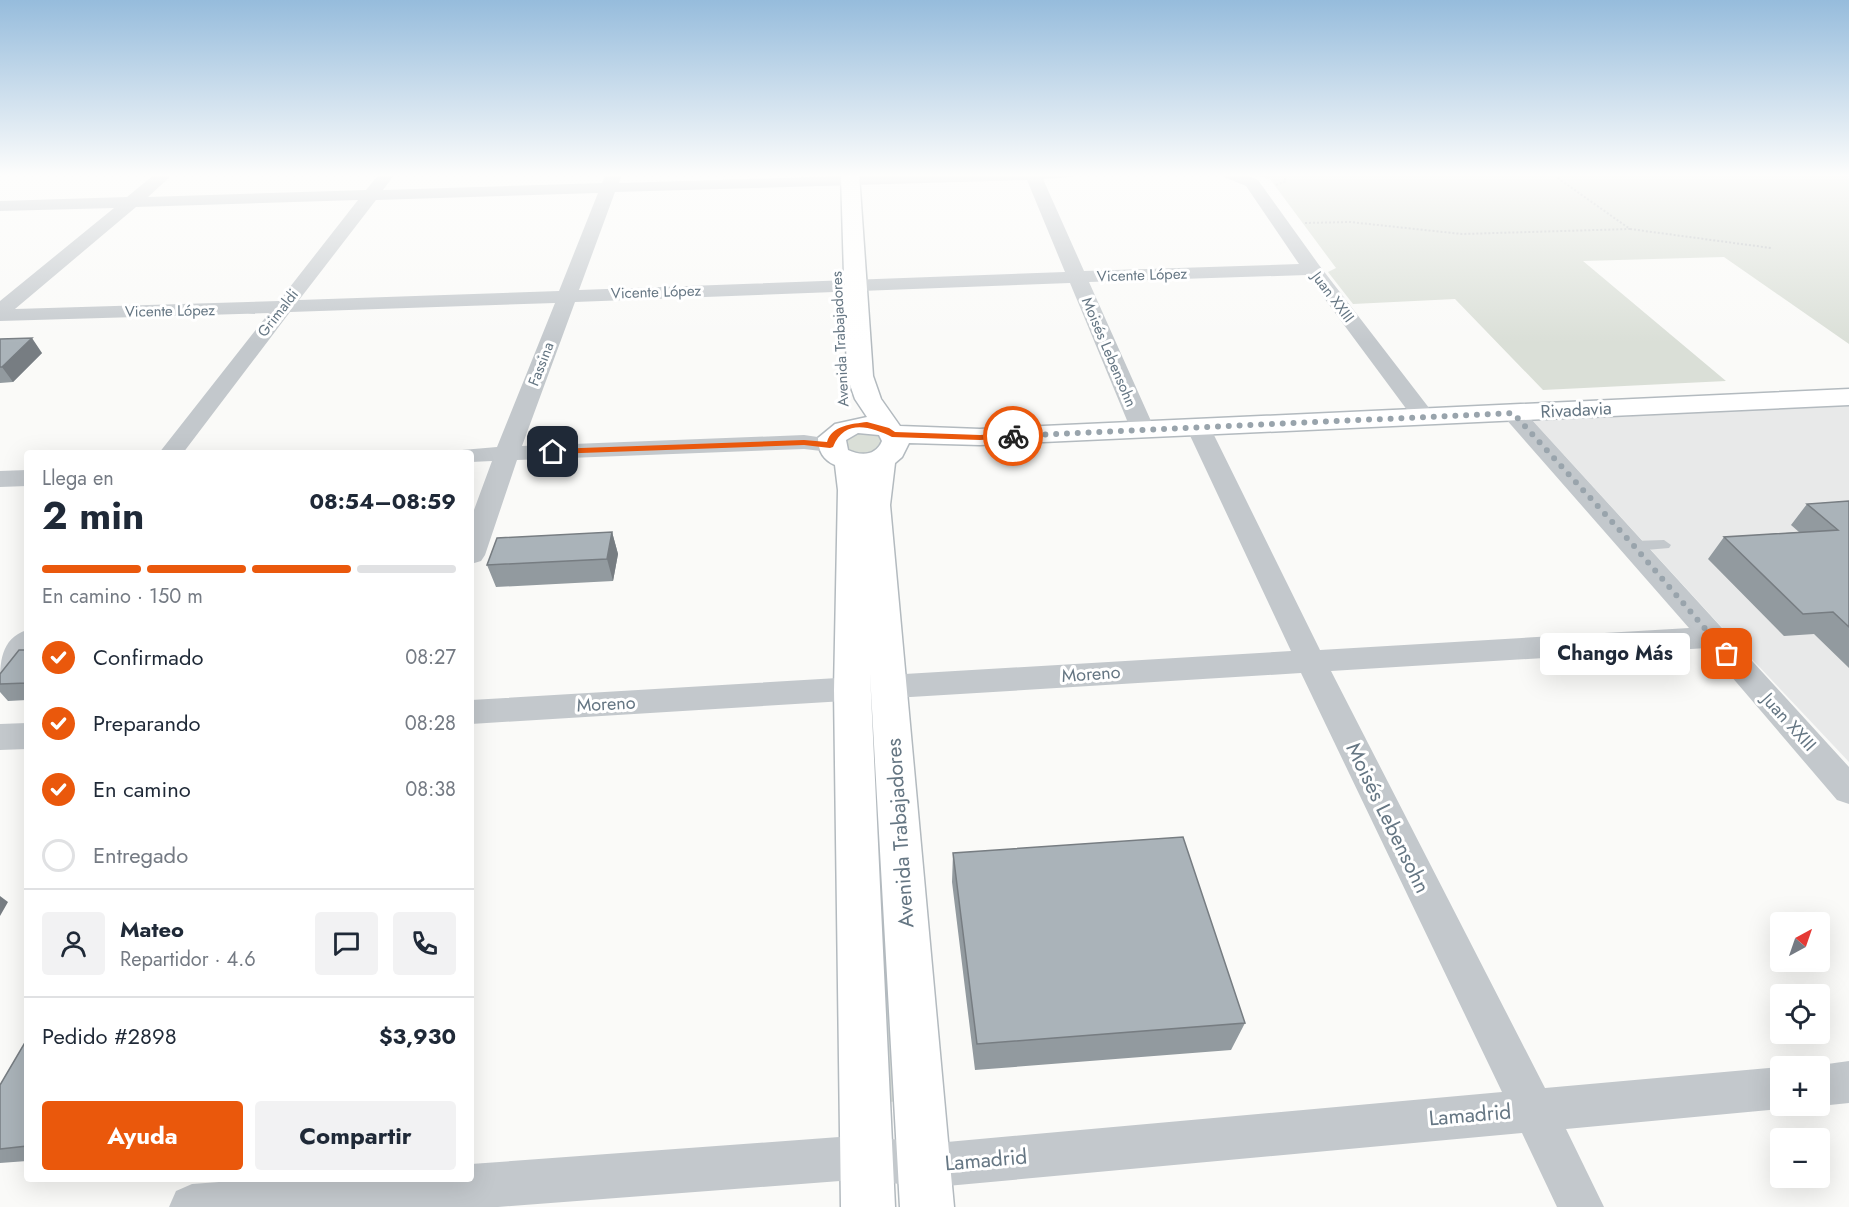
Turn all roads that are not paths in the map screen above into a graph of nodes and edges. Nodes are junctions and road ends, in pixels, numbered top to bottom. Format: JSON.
{"nodes":[{"id":1,"x":99,"y":230,"type":"edge"},
{"id":2,"x":343,"y":230,"type":"edge"},
{"id":3,"x":592,"y":230,"type":"edge"},
{"id":4,"x":844,"y":230,"type":"edge"},
{"id":5,"x":1057,"y":230,"type":"edge"},
{"id":6,"x":1284,"y":230,"type":"edge"},
{"id":7,"x":1312,"y":269,"type":"junction"},
{"id":8,"x":1076,"y":277,"type":"junction"},
{"id":9,"x":847,"y":284,"type":"junction"},
{"id":10,"x":567,"y":295,"type":"junction"},
{"id":11,"x":281,"y":308,"type":"junction"},
{"id":12,"x":0,"y":313,"type":"edge"},
{"id":13,"x":1849,"y":397,"type":"edge"},
{"id":14,"x":1513,"y":413,"type":"junction"},
{"id":15,"x":1424,"y":417,"type":"junction"},
{"id":16,"x":1198,"y":427,"type":"junction"},
{"id":17,"x":1143,"y":430,"type":"junction"},
{"id":18,"x":862,"y":435,"type":"junction"},
{"id":19,"x":173,"y":450,"type":"edge"},
{"id":20,"x":507,"y":453,"type":"junction"},
{"id":21,"x":474,"y":455,"type":"edge"},
{"id":22,"x":24,"y":478,"type":"edge"},
{"id":23,"x":0,"y":479,"type":"edge"},
{"id":24,"x":1664,"y":544,"type":"dead end"},
{"id":25,"x":474,"y":546,"type":"edge"},
{"id":26,"x":1634,"y":546,"type":"junction"},
{"id":27,"x":1712,"y":637,"type":"junction"},
{"id":28,"x":24,"y":645,"type":"edge"},
{"id":29,"x":1310,"y":660,"type":"junction"},
{"id":30,"x":0,"y":676,"type":"edge"},
{"id":31,"x":870,"y":688,"type":"junction"},
{"id":32,"x":474,"y":712,"type":"edge"},
{"id":33,"x":24,"y":736,"type":"edge"},
{"id":34,"x":0,"y":737,"type":"edge"},
{"id":35,"x":1849,"y":790,"type":"edge"},
{"id":36,"x":1849,"y":1082,"type":"edge"},
{"id":37,"x":1830,"y":1084,"type":"edge"},
{"id":38,"x":1770,"y":1089,"type":"edge"},
{"id":39,"x":1533,"y":1109,"type":"junction"},
{"id":40,"x":866,"y":1157,"type":"junction"},
{"id":41,"x":926,"y":1186,"type":"edge"},
{"id":42,"x":223,"y":1199,"type":"edge"},
{"id":43,"x":868,"y":1207,"type":"edge"},
{"id":44,"x":1581,"y":1207,"type":"edge"}],
"edges":[{"from":1,"to":12,"type":"street"},
{"from":2,"to":11,"type":"street","name":"Grimaldi"},
{"from":3,"to":10,"type":"street","name":"Fassina"},
{"from":4,"to":9,"type":"main road","name":"Avenida Trabajadores"},
{"from":5,"to":8,"type":"street","name":"Moisés Lebensohn"},
{"from":6,"to":7,"type":"street","name":"Juan XXIII"},
{"from":7,"to":8,"type":"street","name":"Vicente López"},
{"from":7,"to":15,"type":"street","name":"Juan XXIII"},
{"from":8,"to":9,"type":"street","name":"Vicente López"},
{"from":8,"to":17,"type":"street","name":"Moisés Lebensohn"},
{"from":9,"to":10,"type":"street","name":"Vicente López"},
{"from":9,"to":18,"type":"main road","name":"Avenida Trabajadores"},
{"from":9,"to":18,"type":"main road","name":"Avenida Trabajadores"},
{"from":10,"to":11,"type":"street","name":"Vicente López"},
{"from":10,"to":20,"type":"street","name":"Fassina"},
{"from":11,"to":12,"type":"street","name":"Vicente López"},
{"from":11,"to":19,"type":"street","name":"Grimaldi"},
{"from":13,"to":14,"type":"main road","name":"Rivadavia"},
{"from":14,"to":15,"type":"main road","name":"Rivadavia"},
{"from":14,"to":26,"type":"street","name":"Juan XXIII"},
{"from":15,"to":16,"type":"main road","name":"Rivadavia"},
{"from":16,"to":17,"type":"main road","name":"Rivadavia"},
{"from":16,"to":29,"type":"street","name":"Moisés Lebensohn"},
{"from":17,"to":18,"type":"main road","name":"Rivadavia"},
{"from":18,"to":20,"type":"street","name":"Rivadavia"},
{"from":18,"to":31,"type":"main road","name":"Avenida Trabajadores"},
{"from":20,"to":21,"type":"street","name":"Rivadavia"},
{"from":20,"to":25,"type":"street","name":"Fassina"},
{"from":22,"to":23,"type":"street"},
{"from":24,"to":26,"type":"lane"},
{"from":26,"to":27,"type":"street","name":"Juan XXIII"},
{"from":27,"to":29,"type":"street","name":"Moreno"},
{"from":27,"to":35,"type":"street","name":"Juan XXIII"},
{"from":28,"to":30,"type":"street"},
{"from":29,"to":31,"type":"street","name":"Moreno"},
{"from":29,"to":39,"type":"street","name":"Moisés Lebensohn"},
{"from":31,"to":32,"type":"street","name":"Moreno"},
{"from":31,"to":40,"type":"main road","name":"Avenida Trabajadores"},
{"from":31,"to":41,"type":"main road","name":"Avenida Trabajadores"},
{"from":33,"to":34,"type":"street"},
{"from":36,"to":37,"type":"street"},
{"from":38,"to":39,"type":"street","name":"Lamadrid"},
{"from":39,"to":41,"type":"street","name":"Lamadrid"},
{"from":39,"to":44,"type":"street","name":"Moisés Lebensohn"},
{"from":40,"to":41,"type":"street","name":"Lamadrid"},
{"from":40,"to":42,"type":"street","name":"Lamadrid"},
{"from":40,"to":43,"type":"main road","name":"Avenida Trabajadores"}]}
